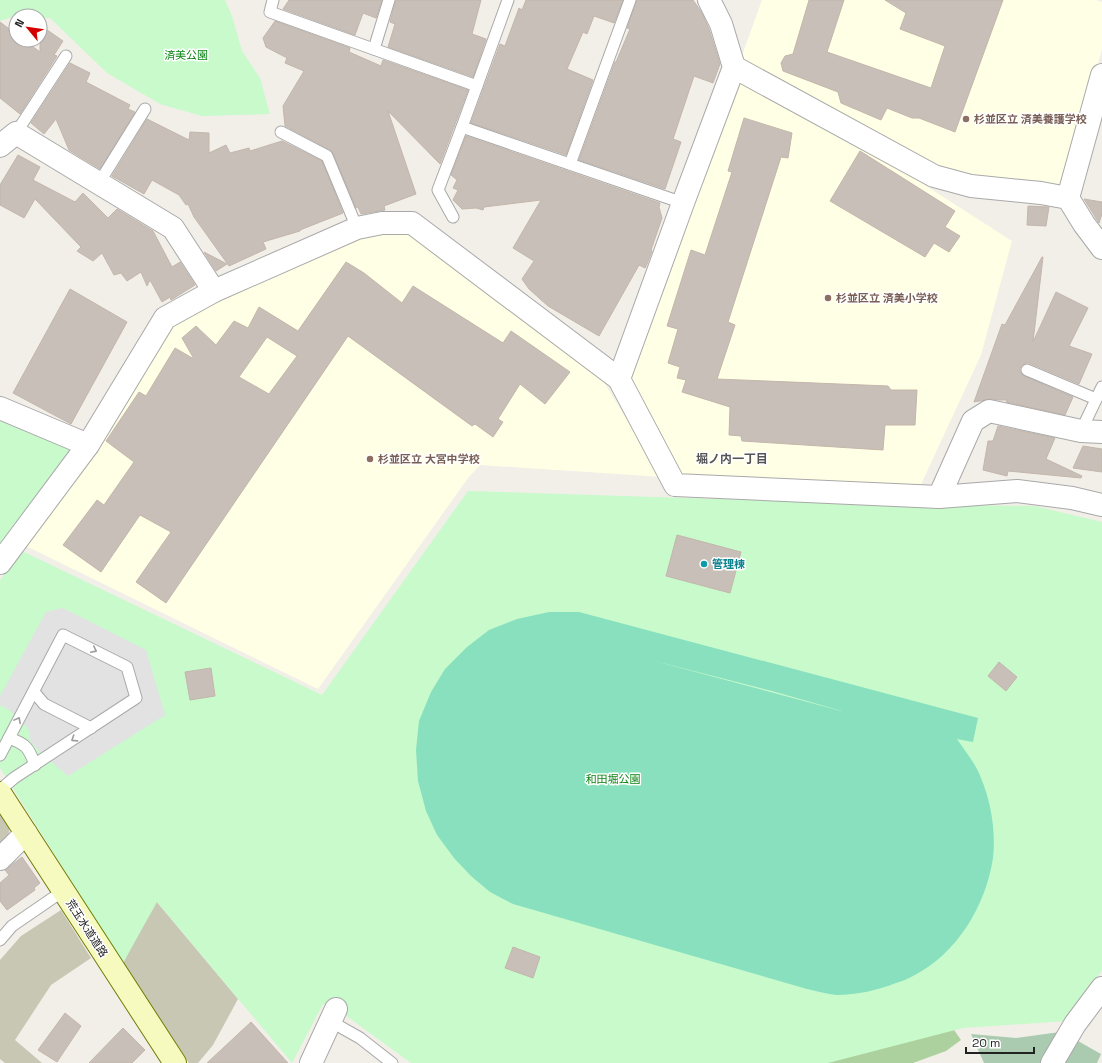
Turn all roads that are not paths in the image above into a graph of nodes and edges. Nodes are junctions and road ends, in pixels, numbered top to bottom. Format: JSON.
{"nodes":[{"id":1,"x":273,"y":0,"type":"edge"},
{"id":2,"x":389,"y":0,"type":"edge"},
{"id":3,"x":508,"y":0,"type":"edge"},
{"id":4,"x":630,"y":0,"type":"edge"},
{"id":5,"x":709,"y":0,"type":"edge"},
{"id":6,"x":374,"y":49,"type":"junction"},
{"id":7,"x":66,"y":56,"type":"dead end"},
{"id":8,"x":734,"y":67,"type":"junction"},
{"id":9,"x":1102,"y":75,"type":"edge"},
{"id":10,"x":477,"y":86,"type":"junction"},
{"id":11,"x":145,"y":109,"type":"dead end"},
{"id":12,"x":462,"y":127,"type":"junction"},
{"id":13,"x":281,"y":132,"type":"dead end"},
{"id":14,"x":8,"y":140,"type":"edge"},
{"id":15,"x":570,"y":164,"type":"junction"},
{"id":16,"x":99,"y":184,"type":"junction"},
{"id":17,"x":1068,"y":198,"type":"junction"},
{"id":18,"x":683,"y":203,"type":"junction"},
{"id":19,"x":453,"y":218,"type":"dead end"},
{"id":20,"x":357,"y":228,"type":"junction"},
{"id":21,"x":1102,"y":248,"type":"edge"},
{"id":22,"x":214,"y":291,"type":"junction"},
{"id":23,"x":1027,"y":370,"type":"dead end"},
{"id":24,"x":619,"y":379,"type":"junction"},
{"id":25,"x":1102,"y":387,"type":"edge"},
{"id":26,"x":1096,"y":399,"type":"junction"},
{"id":27,"x":0,"y":408,"type":"edge"},
{"id":28,"x":1081,"y":431,"type":"junction"},
{"id":29,"x":1102,"y":432,"type":"edge"},
{"id":30,"x":88,"y":445,"type":"junction"},
{"id":31,"x":939,"y":497,"type":"junction"},
{"id":32,"x":1102,"y":505,"type":"edge"},
{"id":33,"x":0,"y":563,"type":"edge"},
{"id":34,"x":34,"y":692,"type":"junction"},
{"id":35,"x":91,"y":728,"type":"junction"},
{"id":36,"x":9,"y":738,"type":"junction"},
{"id":37,"x":0,"y":755,"type":"edge"},
{"id":38,"x":35,"y":765,"type":"junction"},
{"id":39,"x":0,"y":792,"type":"edge"},
{"id":40,"x":26,"y":833,"type":"junction"},
{"id":41,"x":0,"y":859,"type":"edge"},
{"id":42,"x":63,"y":891,"type":"junction"},
{"id":43,"x":0,"y":940,"type":"edge"},
{"id":44,"x":1102,"y":988,"type":"edge"},
{"id":45,"x":333,"y":1015,"type":"joint"},
{"id":46,"x":175,"y":1063,"type":"edge"},
{"id":47,"x":310,"y":1063,"type":"edge"},
{"id":48,"x":392,"y":1063,"type":"edge"},
{"id":49,"x":1052,"y":1063,"type":"edge"}],
"edges":[{"from":1,"to":6,"type":"lane"},
{"from":2,"to":6,"type":"lane"},
{"from":3,"to":10,"type":"lane"},
{"from":4,"to":15,"type":"lane"},
{"from":5,"to":8,"type":"street"},
{"from":6,"to":10,"type":"lane"},
{"from":7,"to":14,"type":"lane"},
{"from":8,"to":17,"type":"street"},
{"from":8,"to":18,"type":"street"},
{"from":9,"to":17,"type":"street"},
{"from":10,"to":12,"type":"lane"},
{"from":11,"to":16,"type":"lane"},
{"from":12,"to":15,"type":"lane"},
{"from":12,"to":19,"type":"lane"},
{"from":13,"to":20,"type":"lane"},
{"from":14,"to":16,"type":"street"},
{"from":15,"to":18,"type":"lane"},
{"from":16,"to":22,"type":"street"},
{"from":17,"to":21,"type":"street"},
{"from":18,"to":24,"type":"street"},
{"from":20,"to":22,"type":"street"},
{"from":20,"to":24,"type":"street"},
{"from":22,"to":30,"type":"street"},
{"from":23,"to":26,"type":"lane"},
{"from":24,"to":31,"type":"street"},
{"from":25,"to":26,"type":"lane"},
{"from":26,"to":28,"type":"lane"},
{"from":27,"to":30,"type":"street"},
{"from":28,"to":29,"type":"street"},
{"from":28,"to":31,"type":"street"},
{"from":30,"to":33,"type":"street"},
{"from":31,"to":32,"type":"street"},
{"from":34,"to":35,"type":"lane"},
{"from":34,"to":35,"type":"lane","one_way":true},
{"from":36,"to":34,"type":"lane","one_way":true},
{"from":35,"to":38,"type":"lane","one_way":true},
{"from":36,"to":37,"type":"lane"},
{"from":36,"to":38,"type":"lane"},
{"from":38,"to":39,"type":"lane"},
{"from":39,"to":40,"type":"main road","name":"荒玉水道道路"},
{"from":40,"to":41,"type":"street"},
{"from":40,"to":42,"type":"main road","name":"荒玉水道道路"},
{"from":42,"to":43,"type":"lane"},
{"from":42,"to":46,"type":"main road","name":"荒玉水道道路"},
{"from":44,"to":49,"type":"street"},
{"from":45,"to":47,"type":"street"},
{"from":45,"to":48,"type":"lane"}]}
